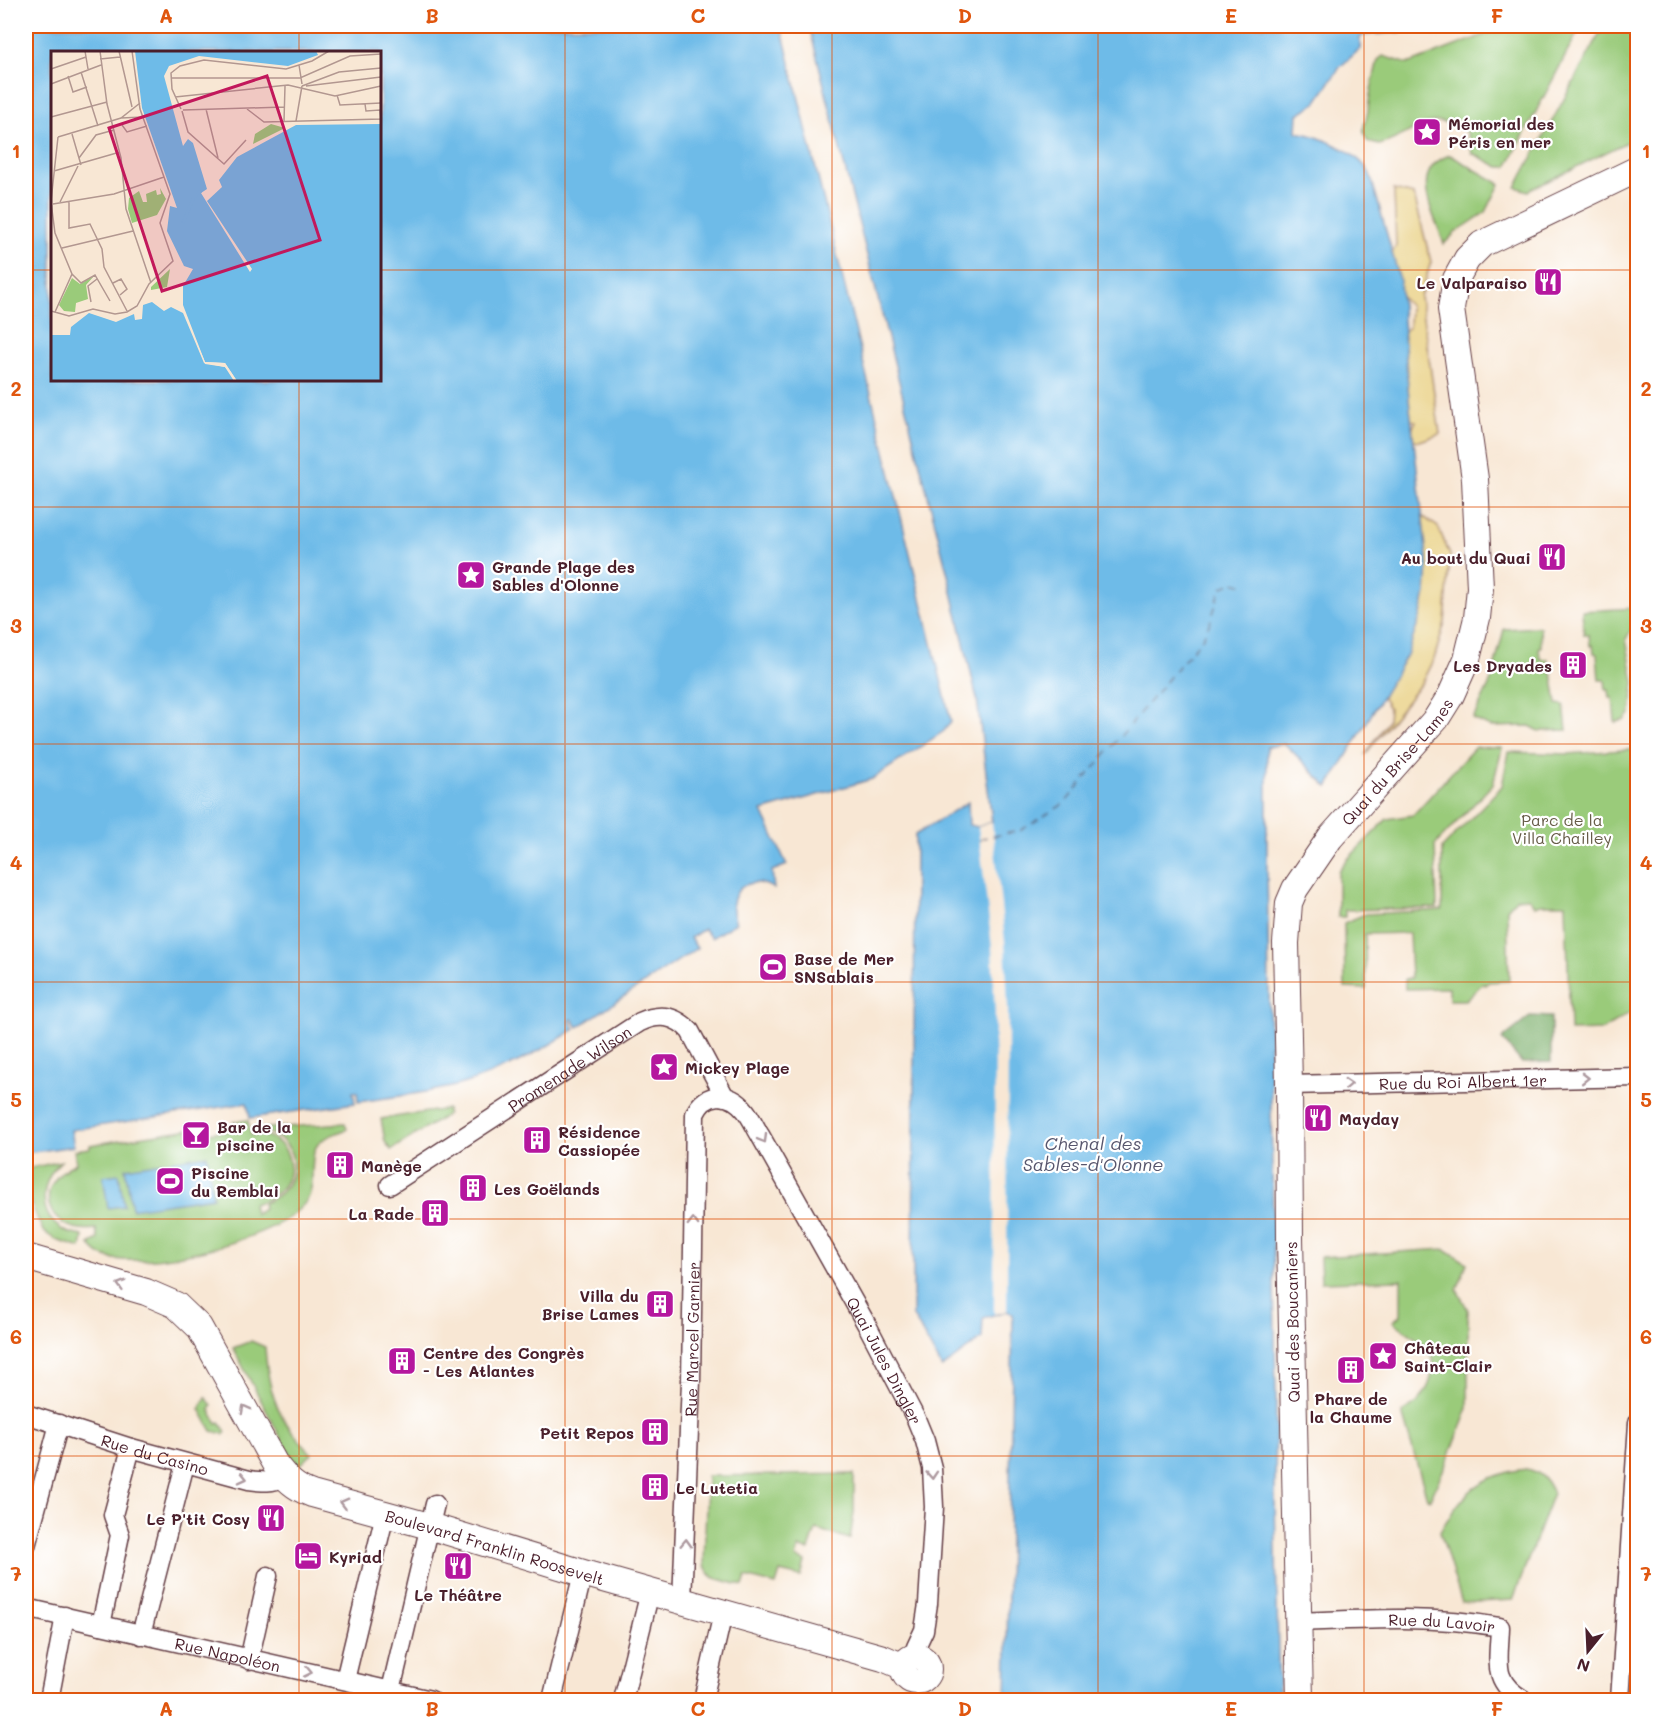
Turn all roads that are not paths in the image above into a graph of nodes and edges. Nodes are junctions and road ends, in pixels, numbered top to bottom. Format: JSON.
{"nodes":[{"id":1,"x":1638,"y":169,"type":"edge"},
{"id":2,"x":1286,"y":943,"type":"joint"},
{"id":3,"x":1638,"y":1077,"type":"edge"},
{"id":4,"x":1289,"y":1085,"type":"junction"},
{"id":5,"x":725,"y":1097,"type":"junction"},
{"id":6,"x":390,"y":1185,"type":"dead end"},
{"id":7,"x":26,"y":1257,"type":"edge"},
{"id":8,"x":26,"y":1414,"type":"edge"},
{"id":9,"x":1638,"y":1423,"type":"edge"},
{"id":10,"x":59,"y":1424,"type":"junction"},
{"id":11,"x":131,"y":1448,"type":"junction"},
{"id":12,"x":1637,"y":1460,"type":"edge"},
{"id":13,"x":185,"y":1464,"type":"junction"},
{"id":14,"x":285,"y":1478,"type":"junction"},
{"id":15,"x":385,"y":1514,"type":"junction"},
{"id":16,"x":432,"y":1515,"type":"junction"},
{"id":17,"x":26,"y":1546,"type":"edge"},
{"id":18,"x":583,"y":1573,"type":"junction"},
{"id":19,"x":268,"y":1576,"type":"dead end"},
{"id":20,"x":650,"y":1592,"type":"junction"},
{"id":21,"x":682,"y":1601,"type":"junction"},
{"id":22,"x":26,"y":1608,"type":"edge"},
{"id":23,"x":723,"y":1613,"type":"junction"},
{"id":24,"x":64,"y":1616,"type":"junction"},
{"id":25,"x":1298,"y":1622,"type":"junction"},
{"id":26,"x":101,"y":1625,"type":"junction"},
{"id":27,"x":141,"y":1635,"type":"junction"},
{"id":28,"x":249,"y":1660,"type":"junction"},
{"id":29,"x":916,"y":1676,"type":"edge"},
{"id":30,"x":345,"y":1680,"type":"junction"},
{"id":31,"x":1626,"y":1691,"type":"edge"},
{"id":32,"x":401,"y":1695,"type":"edge"},
{"id":33,"x":49,"y":1701,"type":"edge"},
{"id":34,"x":431,"y":1701,"type":"edge"},
{"id":35,"x":552,"y":1701,"type":"edge"},
{"id":36,"x":623,"y":1701,"type":"edge"},
{"id":37,"x":703,"y":1701,"type":"edge"},
{"id":38,"x":1300,"y":1701,"type":"edge"},
{"id":39,"x":1524,"y":1701,"type":"edge"}],
"edges":[{"from":1,"to":2,"type":"street","name":"Quai du Brise-Lames"},
{"from":2,"to":4,"type":"street","name":"Quai des Boucaniers"},
{"from":4,"to":3,"type":"street","name":"Rue du Roi Albert 1er","one_way":true},
{"from":4,"to":25,"type":"street","name":"Quai des Boucaniers"},
{"from":5,"to":6,"type":"street","name":"Promenade Wilson"},
{"from":21,"to":5,"type":"street","name":"Rue Marcel Garnier","one_way":true},
{"from":5,"to":29,"type":"street","name":"Quai Jules Dingler","one_way":true},
{"from":14,"to":7,"type":"street","name":"Boulevard Franklin Roosevelt","one_way":true},
{"from":8,"to":10,"type":"street","name":"Rue du Casino"},
{"from":9,"to":12,"type":"street"},
{"from":10,"to":11,"type":"street","name":"Rue du Casino"},
{"from":10,"to":17,"type":"street"},
{"from":11,"to":13,"type":"street","name":"Rue du Casino"},
{"from":11,"to":26,"type":"street"},
{"from":12,"to":31,"type":"street"},
{"from":13,"to":14,"type":"street","name":"Rue du Casino","one_way":true},
{"from":13,"to":27,"type":"street"},
{"from":15,"to":14,"type":"street","name":"Boulevard Franklin Roosevelt","one_way":true},
{"from":15,"to":16,"type":"street","name":"Boulevard Franklin Roosevelt"},
{"from":15,"to":30,"type":"street"},
{"from":16,"to":18,"type":"street","name":"Boulevard Franklin Roosevelt"},
{"from":16,"to":32,"type":"street"},
{"from":18,"to":20,"type":"street","name":"Boulevard Franklin Roosevelt"},
{"from":18,"to":35,"type":"street"},
{"from":19,"to":28,"type":"street"},
{"from":20,"to":21,"type":"street","name":"Boulevard Franklin Roosevelt"},
{"from":20,"to":36,"type":"street"},
{"from":21,"to":23,"type":"street","name":"Boulevard Franklin Roosevelt"},
{"from":22,"to":24,"type":"street","name":"Rue Napoléon"},
{"from":23,"to":29,"type":"street","name":"Boulevard Franklin Roosevelt"},
{"from":23,"to":37,"type":"street"},
{"from":24,"to":26,"type":"street","name":"Rue Napoléon"},
{"from":24,"to":33,"type":"street"},
{"from":25,"to":38,"type":"street","name":"Quai des Boucaniers"},
{"from":25,"to":39,"type":"street","name":"Rue du Lavoir"},
{"from":26,"to":27,"type":"street","name":"Rue Napoléon"},
{"from":27,"to":28,"type":"street","name":"Rue Napoléon"},
{"from":28,"to":30,"type":"street","name":"Rue Napoléon","one_way":true},
{"from":30,"to":32,"type":"street","name":"Rue Napoléon"},
{"from":32,"to":34,"type":"street","name":"Rue Napoléon"}]}
